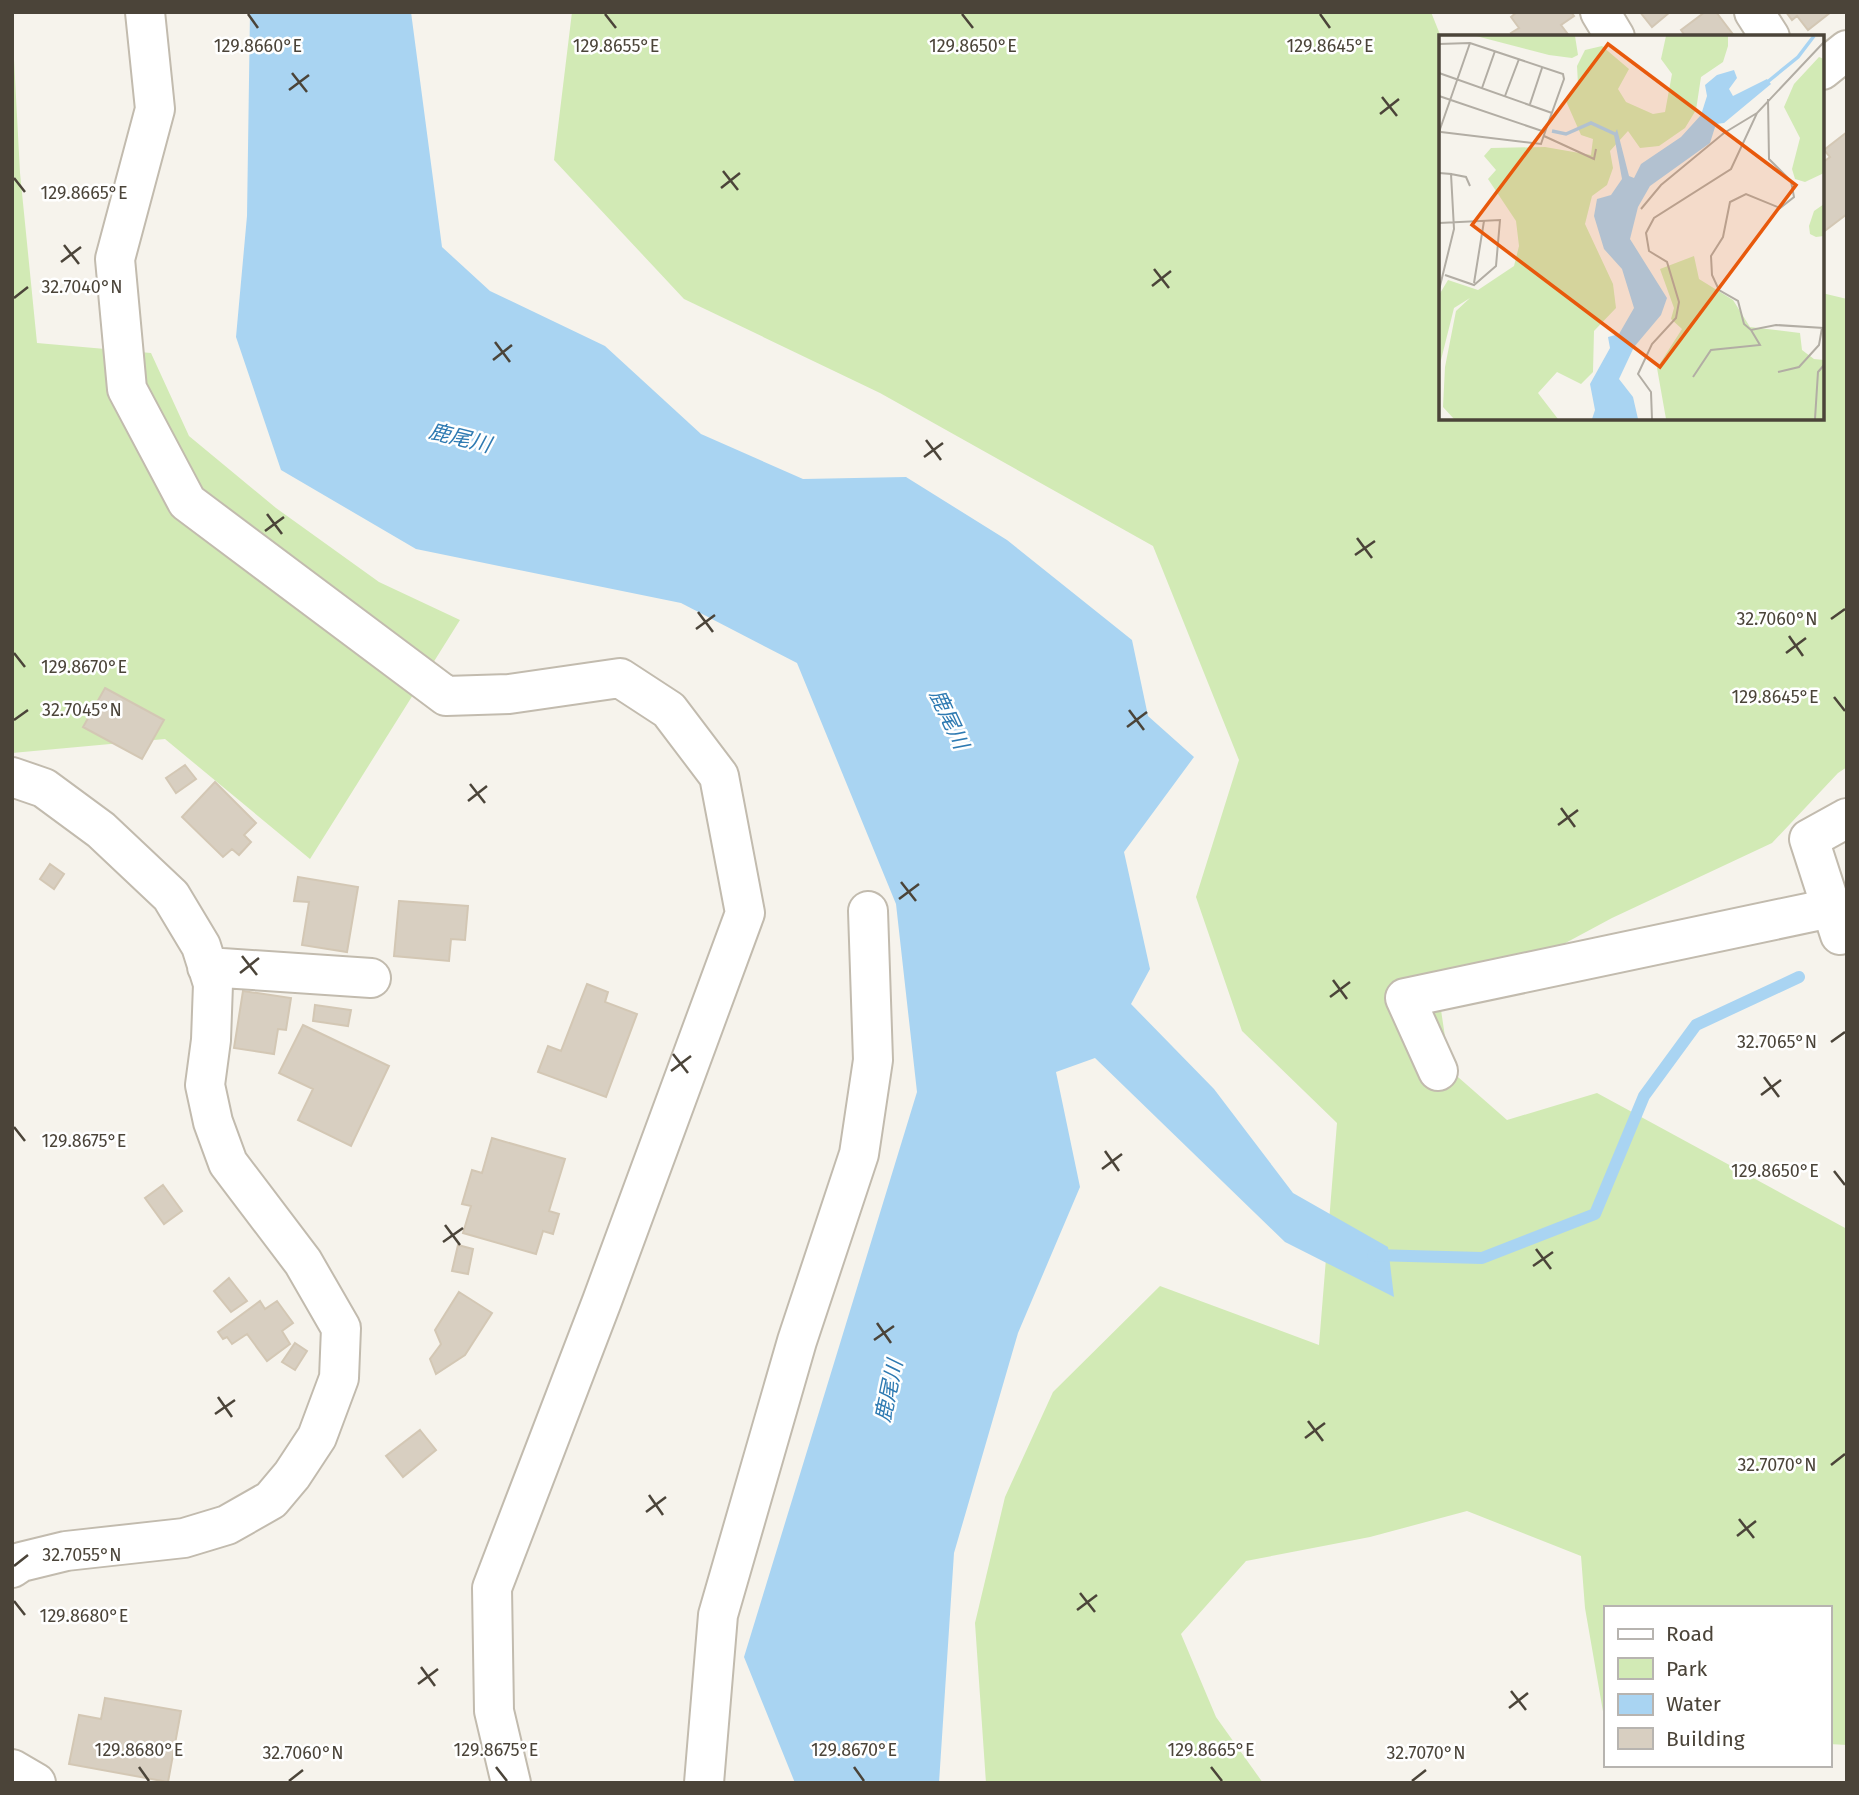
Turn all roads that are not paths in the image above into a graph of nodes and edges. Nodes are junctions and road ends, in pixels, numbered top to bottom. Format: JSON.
{"nodes":[{"id":1,"x":145,"y":12,"type":"edge"},
{"id":2,"x":1600,"y":12,"type":"edge"},
{"id":3,"x":1754,"y":12,"type":"edge"},
{"id":4,"x":1614,"y":35,"type":"edge"},
{"id":5,"x":1769,"y":35,"type":"edge"},
{"id":6,"x":1847,"y":50,"type":"edge"},
{"id":7,"x":1824,"y":68,"type":"edge"},
{"id":8,"x":12,"y":777,"type":"edge"},
{"id":9,"x":1847,"y":818,"type":"edge"},
{"id":10,"x":868,"y":911,"type":"dead end"},
{"id":11,"x":1841,"y":934,"type":"edge"},
{"id":12,"x":207,"y":967,"type":"junction"},
{"id":13,"x":371,"y":978,"type":"dead end"},
{"id":14,"x":1438,"y":1072,"type":"dead end"},
{"id":15,"x":12,"y":1568,"type":"edge"},
{"id":16,"x":12,"y":1769,"type":"edge"},
{"id":17,"x":36,"y":1783,"type":"edge"},
{"id":18,"x":511,"y":1783,"type":"edge"},
{"id":19,"x":704,"y":1783,"type":"edge"}],
"edges":[{"from":1,"to":18,"type":"street"},
{"from":2,"to":4,"type":"street"},
{"from":3,"to":5,"type":"street"},
{"from":6,"to":7,"type":"street"},
{"from":8,"to":12,"type":"street"},
{"from":9,"to":11,"type":"street"},
{"from":10,"to":19,"type":"street"},
{"from":11,"to":14,"type":"street"},
{"from":12,"to":13,"type":"street"},
{"from":12,"to":15,"type":"street"},
{"from":16,"to":17,"type":"street"}]}
